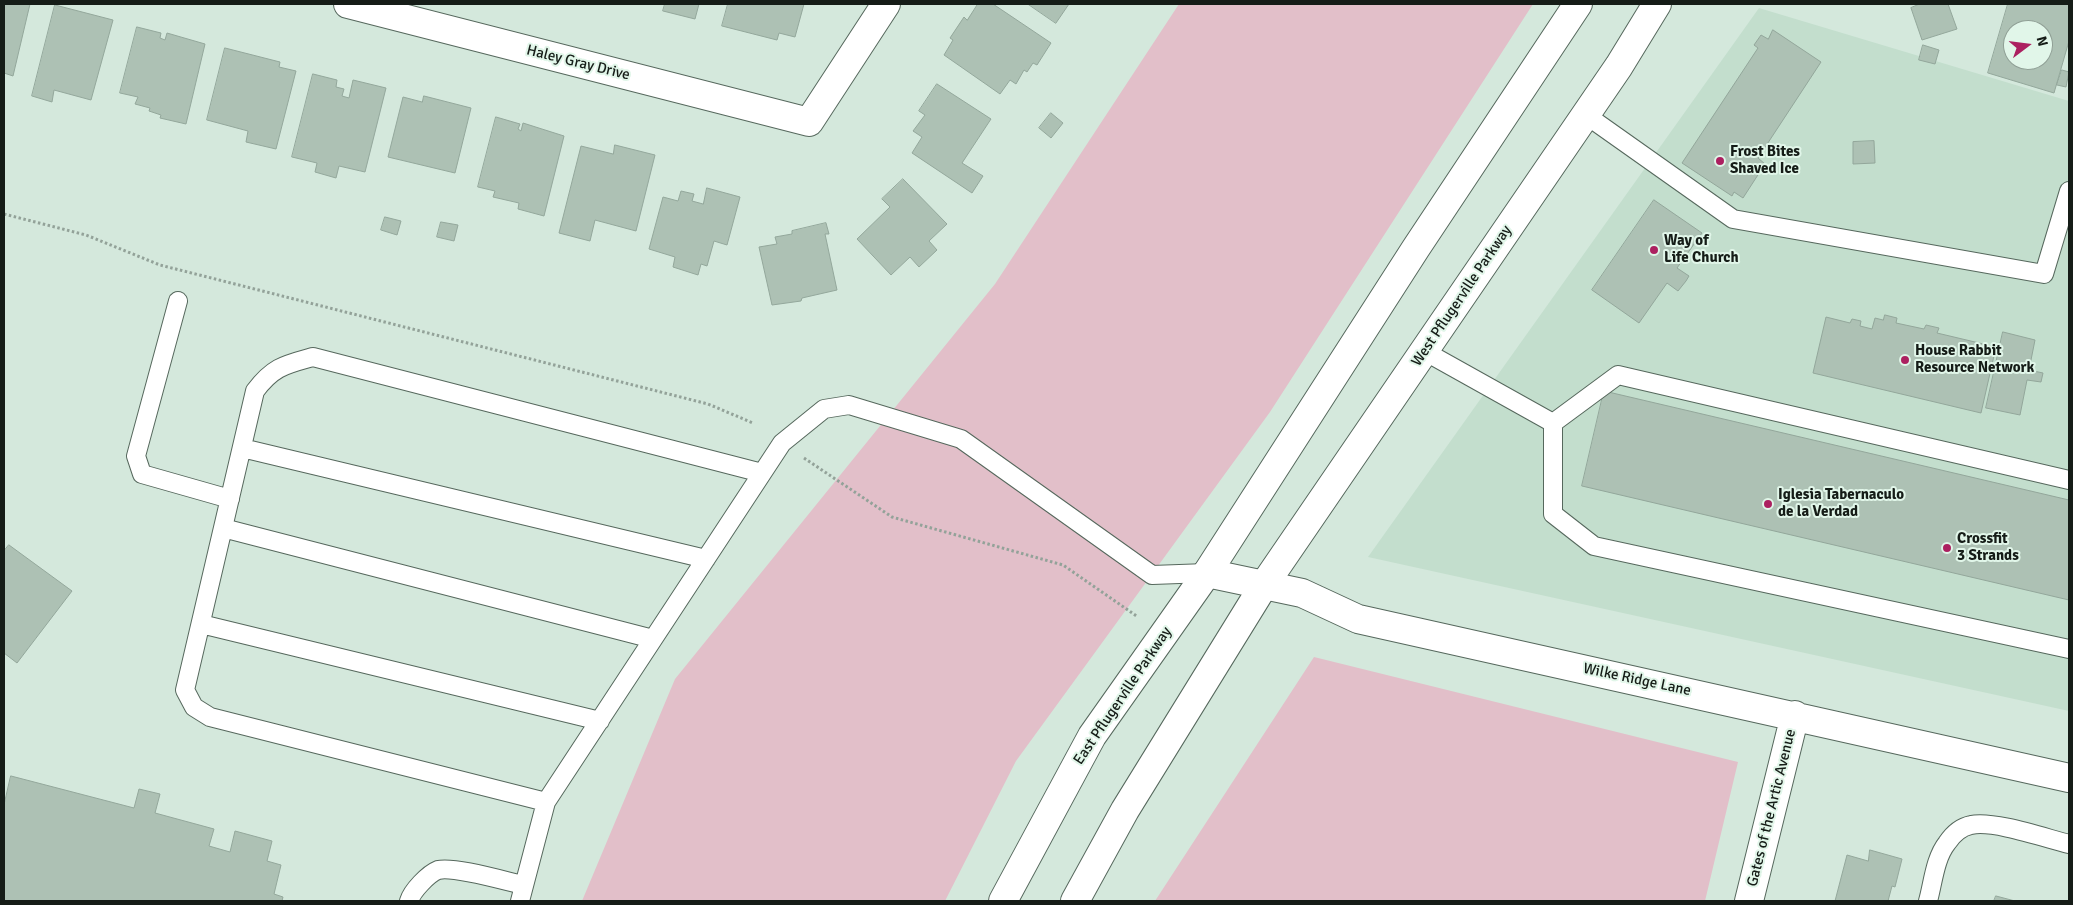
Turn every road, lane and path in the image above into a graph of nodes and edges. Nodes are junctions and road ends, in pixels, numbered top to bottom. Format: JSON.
{"nodes":[{"id":1,"x":348,"y":4,"type":"edge"},
{"id":2,"x":886,"y":4,"type":"edge"},
{"id":3,"x":1578,"y":4,"type":"edge"},
{"id":4,"x":1656,"y":4,"type":"edge"},
{"id":5,"x":1586,"y":115,"type":"junction"},
{"id":6,"x":2069,"y":191,"type":"edge"},
{"id":7,"x":4,"y":214,"type":"edge"},
{"id":8,"x":178,"y":301,"type":"dead end"},
{"id":9,"x":1424,"y":351,"type":"junction"},
{"id":10,"x":753,"y":423,"type":"dead end"},
{"id":11,"x":1553,"y":423,"type":"junction"},
{"id":12,"x":242,"y":448,"type":"junction"},
{"id":13,"x":801,"y":456,"type":"dead end"},
{"id":14,"x":762,"y":473,"type":"junction"},
{"id":15,"x":2069,"y":480,"type":"edge"},
{"id":16,"x":230,"y":499,"type":"junction"},
{"id":17,"x":223,"y":528,"type":"junction"},
{"id":18,"x":706,"y":560,"type":"junction"},
{"id":19,"x":1207,"y":573,"type":"junction"},
{"id":20,"x":1264,"y":586,"type":"junction"},
{"id":21,"x":1138,"y":617,"type":"dead end"},
{"id":22,"x":200,"y":624,"type":"junction"},
{"id":23,"x":653,"y":639,"type":"junction"},
{"id":24,"x":2069,"y":649,"type":"edge"},
{"id":25,"x":1795,"y":715,"type":"junction"},
{"id":26,"x":600,"y":720,"type":"junction"},
{"id":27,"x":2069,"y":778,"type":"edge"},
{"id":28,"x":546,"y":802,"type":"junction"},
{"id":29,"x":2069,"y":844,"type":"edge"},
{"id":30,"x":522,"y":893,"type":"edge"},
{"id":31,"x":409,"y":901,"type":"edge"},
{"id":32,"x":1003,"y":901,"type":"edge"},
{"id":33,"x":1075,"y":901,"type":"edge"},
{"id":34,"x":1749,"y":901,"type":"edge"},
{"id":35,"x":1928,"y":901,"type":"edge"}],
"edges":[{"from":1,"to":2,"type":"main road","name":"Haley Gray Drive"},
{"from":3,"to":19,"type":"main road"},
{"from":4,"to":5,"type":"main road","name":"West Pflugerville Parkway"},
{"from":5,"to":6,"type":"lane"},
{"from":5,"to":9,"type":"main road","name":"West Pflugerville Parkway"},
{"from":7,"to":10,"type":"path"},
{"from":8,"to":16,"type":"lane"},
{"from":9,"to":11,"type":"lane"},
{"from":9,"to":20,"type":"main road","name":"West Pflugerville Parkway"},
{"from":11,"to":15,"type":"lane"},
{"from":11,"to":24,"type":"lane"},
{"from":12,"to":14,"type":"lane"},
{"from":12,"to":16,"type":"lane"},
{"from":12,"to":18,"type":"lane"},
{"from":13,"to":21,"type":"path"},
{"from":14,"to":18,"type":"lane"},
{"from":14,"to":19,"type":"lane"},
{"from":16,"to":17,"type":"lane"},
{"from":17,"to":22,"type":"lane"},
{"from":17,"to":23,"type":"lane"},
{"from":18,"to":23,"type":"lane"},
{"from":19,"to":20,"type":"main road","name":"Wilke Ridge Lane"},
{"from":19,"to":32,"type":"main road","name":"East Pflugerville Parkway"},
{"from":20,"to":25,"type":"main road","name":"Wilke Ridge Lane"},
{"from":20,"to":33,"type":"main road"},
{"from":22,"to":26,"type":"lane"},
{"from":22,"to":28,"type":"lane"},
{"from":23,"to":26,"type":"lane"},
{"from":25,"to":27,"type":"main road","name":"Wilke Ridge Lane"},
{"from":25,"to":34,"type":"main road","name":"Gates of the Artic Avenue"},
{"from":26,"to":28,"type":"lane"},
{"from":28,"to":30,"type":"lane"},
{"from":29,"to":35,"type":"lane"},
{"from":30,"to":31,"type":"lane"}]}
